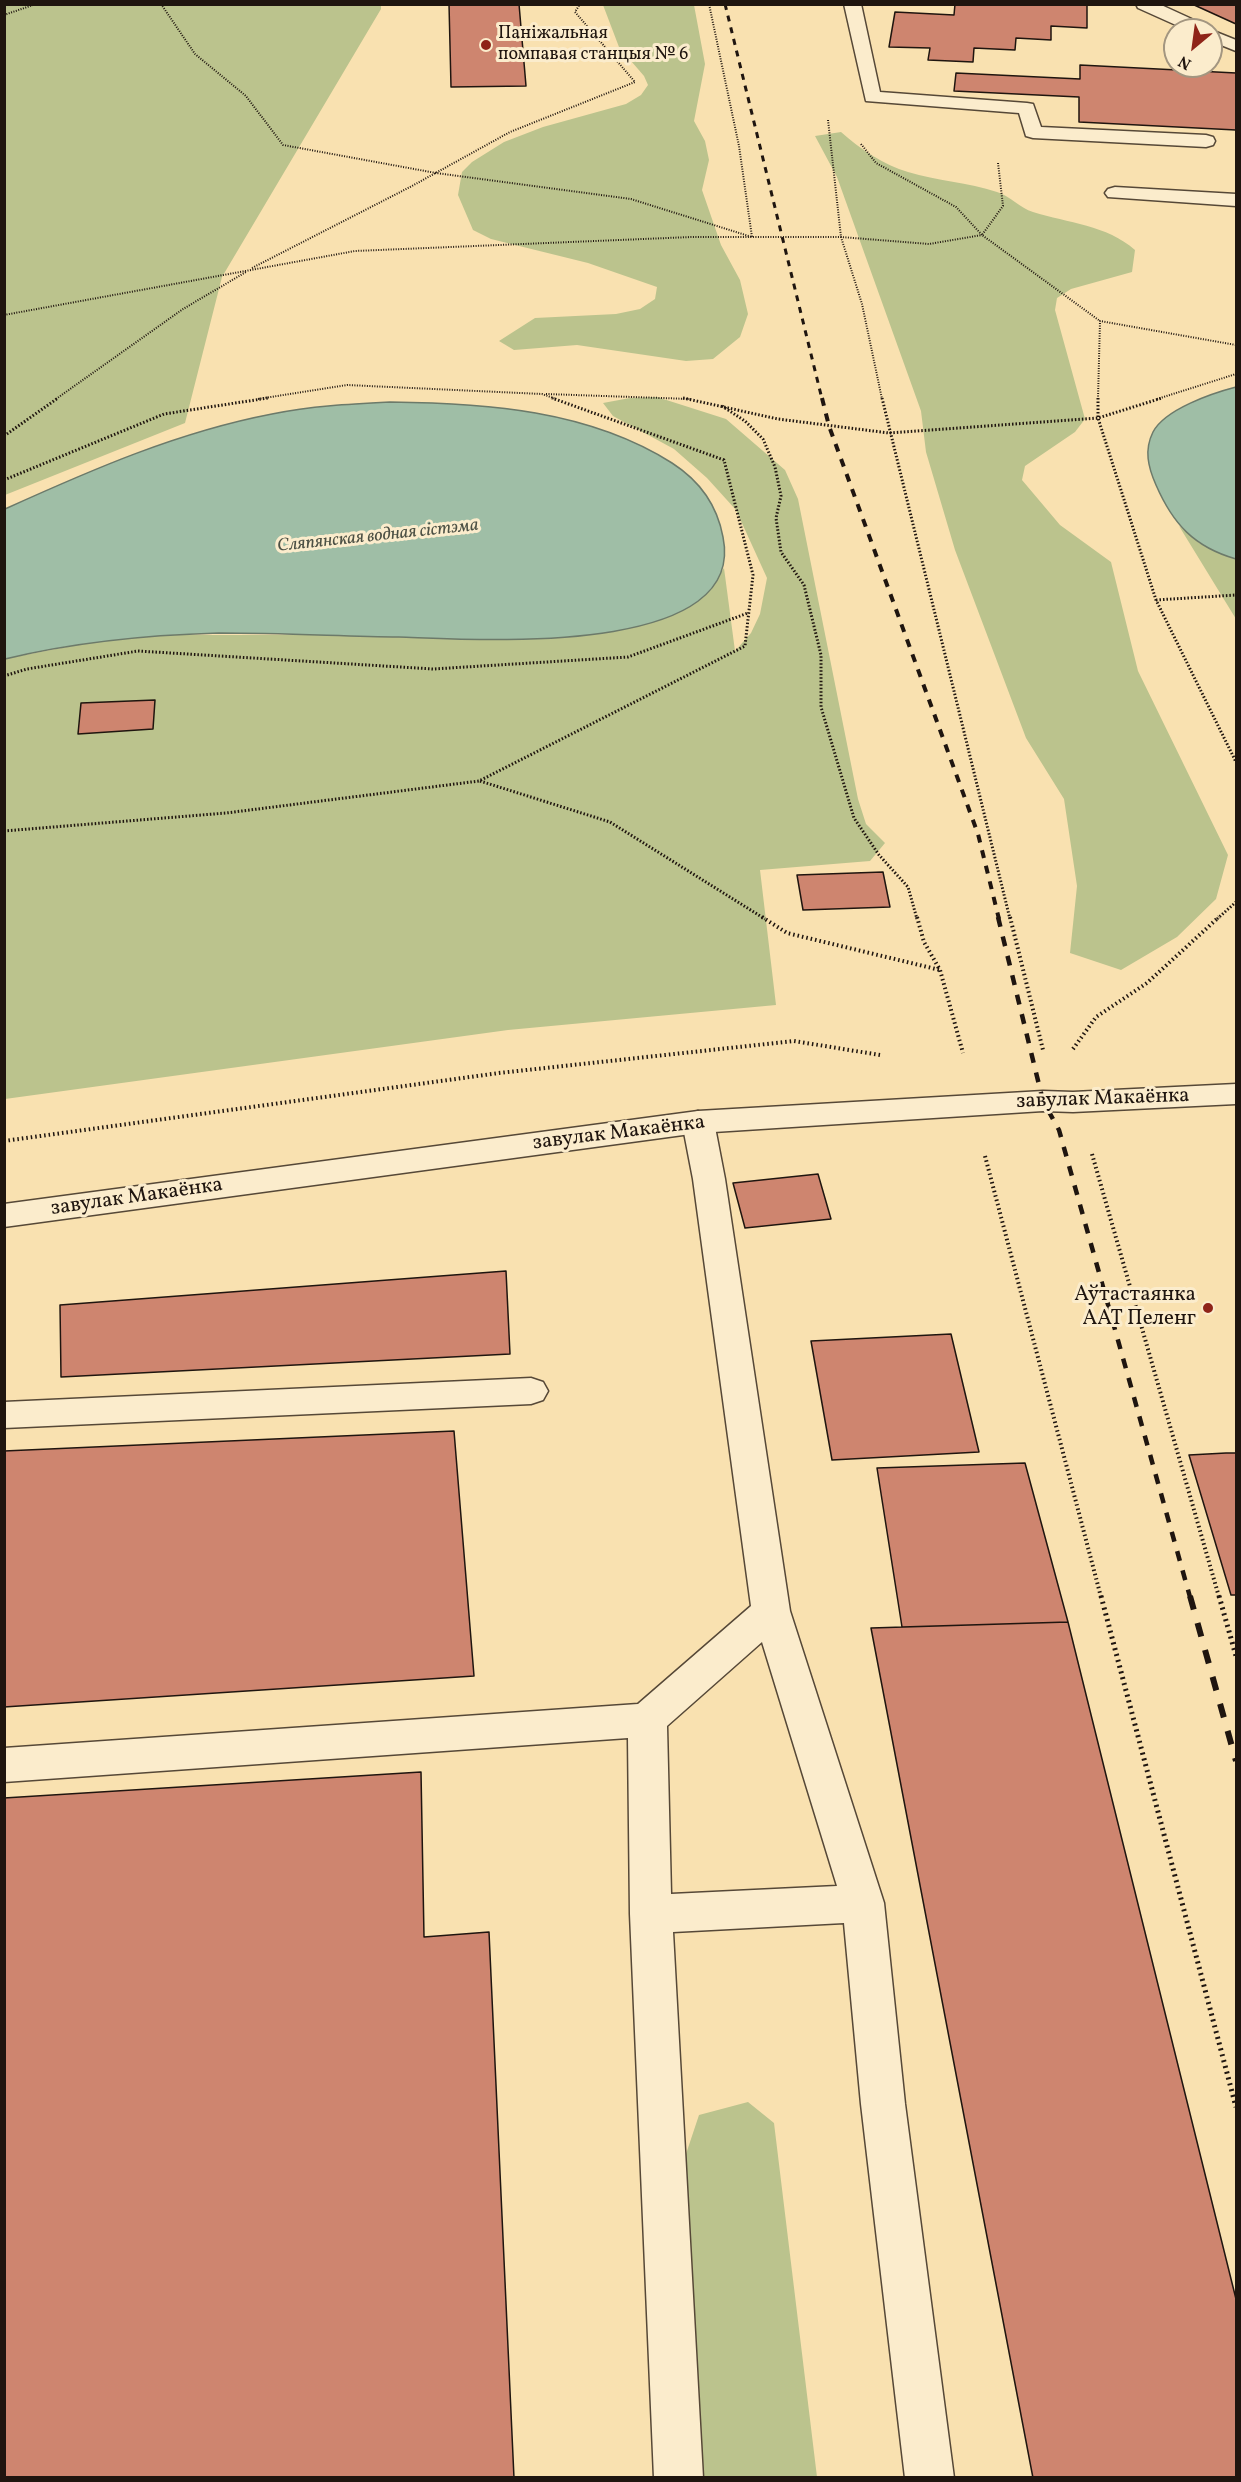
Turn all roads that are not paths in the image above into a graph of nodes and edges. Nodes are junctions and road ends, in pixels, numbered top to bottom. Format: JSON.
{"nodes":[{"id":1,"x":852,"y":4,"type":"edge"},
{"id":2,"x":1144,"y":4,"type":"edge"},
{"id":3,"x":1175,"y":18,"type":"edge"},
{"id":4,"x":1206,"y":141,"type":"dead end"},
{"id":5,"x":1115,"y":193,"type":"dead end"},
{"id":6,"x":1236,"y":200,"type":"edge"},
{"id":7,"x":1236,"y":1094,"type":"edge"},
{"id":8,"x":698,"y":1122,"type":"junction"},
{"id":9,"x":4,"y":1216,"type":"edge"},
{"id":10,"x":531,"y":1391,"type":"dead end"},
{"id":11,"x":4,"y":1415,"type":"edge"},
{"id":12,"x":771,"y":1611,"type":"junction"},
{"id":13,"x":647,"y":1720,"type":"junction"},
{"id":14,"x":4,"y":1765,"type":"edge"},
{"id":15,"x":863,"y":1903,"type":"junction"},
{"id":16,"x":651,"y":1914,"type":"junction"},
{"id":17,"x":679,"y":2478,"type":"edge"},
{"id":18,"x":930,"y":2478,"type":"edge"}],
"edges":[{"from":1,"to":4,"type":"street"},
{"from":2,"to":3,"type":"street"},
{"from":5,"to":6,"type":"street"},
{"from":7,"to":8,"type":"street","name":"завулак Макаёнка"},
{"from":8,"to":9,"type":"street","name":"завулак Макаёнка"},
{"from":8,"to":12,"type":"street"},
{"from":10,"to":11,"type":"street"},
{"from":12,"to":13,"type":"street"},
{"from":12,"to":15,"type":"street"},
{"from":13,"to":14,"type":"street"},
{"from":13,"to":16,"type":"street"},
{"from":15,"to":16,"type":"street"},
{"from":15,"to":18,"type":"street"},
{"from":16,"to":17,"type":"street"}]}
